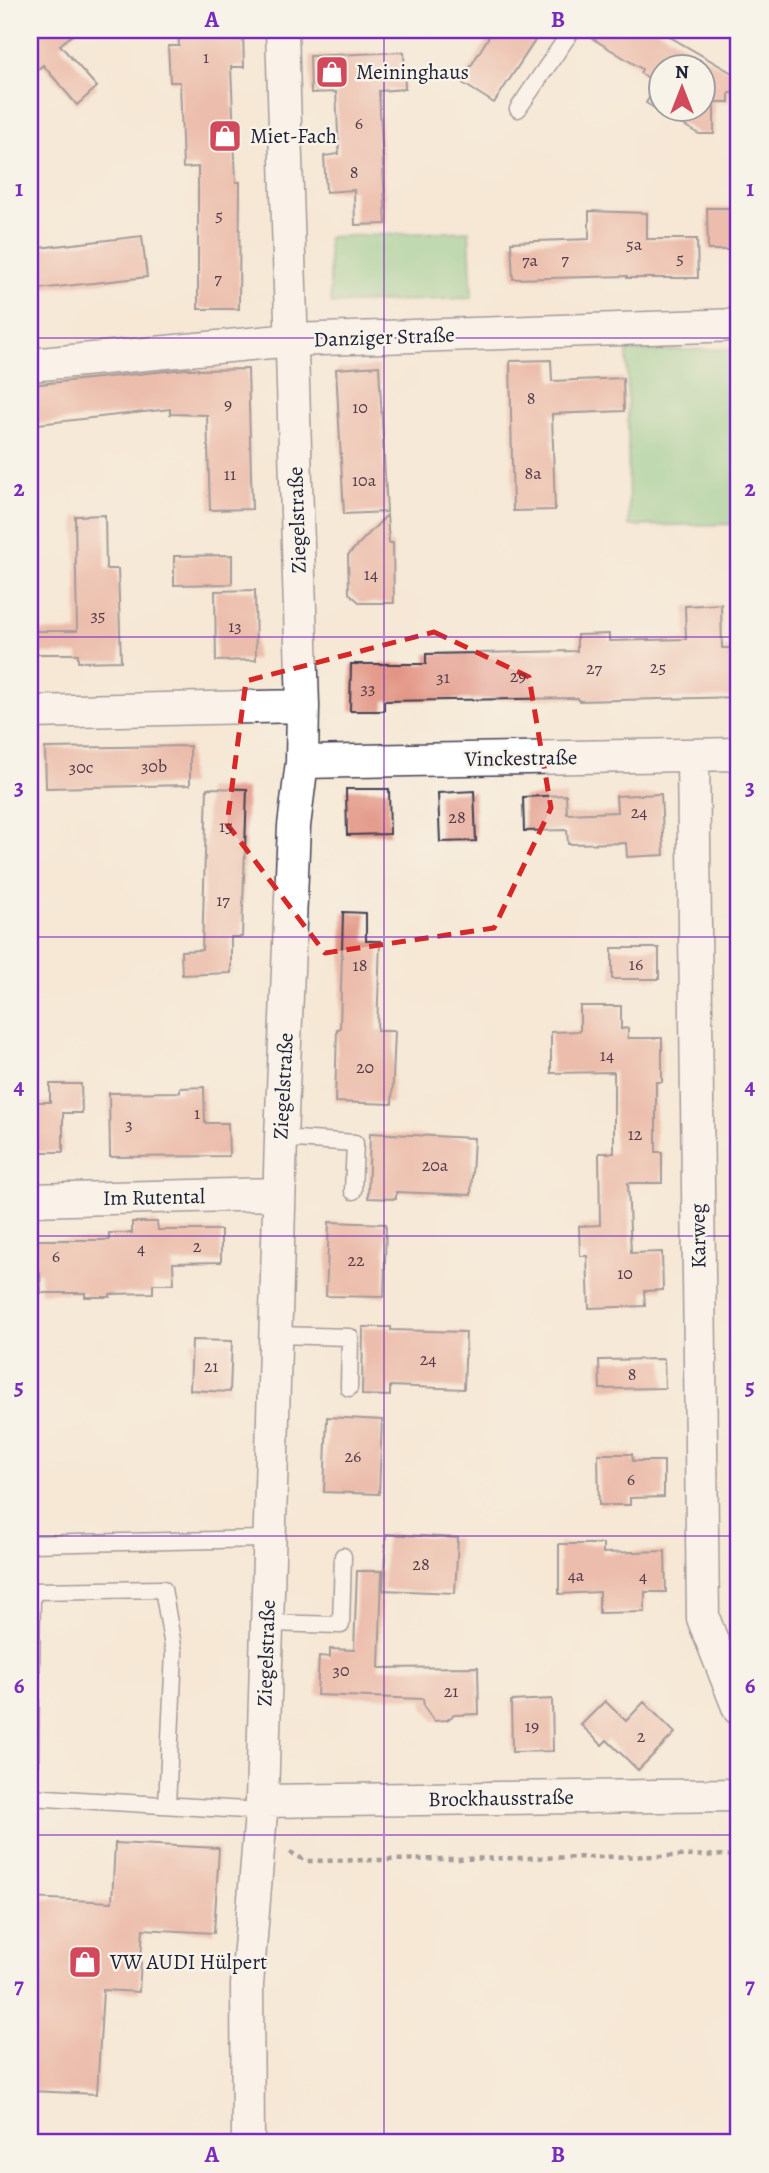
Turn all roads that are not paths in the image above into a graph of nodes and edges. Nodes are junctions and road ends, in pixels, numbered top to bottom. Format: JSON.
{"nodes":[{"id":1,"x":282,"y":30,"type":"edge"},
{"id":2,"x":572,"y":30,"type":"edge"},
{"id":3,"x":518,"y":109,"type":"dead end"},
{"id":4,"x":739,"y":325,"type":"edge"},
{"id":5,"x":291,"y":340,"type":"junction"},
{"id":6,"x":30,"y":365,"type":"edge"},
{"id":7,"x":303,"y":706,"type":"junction"},
{"id":8,"x":30,"y":712,"type":"edge"},
{"id":9,"x":739,"y":754,"type":"edge"},
{"id":10,"x":693,"y":755,"type":"junction"},
{"id":11,"x":302,"y":762,"type":"junction"},
{"id":12,"x":281,"y":1138,"type":"junction"},
{"id":13,"x":353,"y":1191,"type":"dead end"},
{"id":14,"x":279,"y":1194,"type":"junction"},
{"id":15,"x":30,"y":1200,"type":"edge"},
{"id":16,"x":275,"y":1335,"type":"junction"},
{"id":17,"x":349,"y":1388,"type":"dead end"},
{"id":18,"x":269,"y":1539,"type":"junction"},
{"id":19,"x":30,"y":1544,"type":"edge"},
{"id":20,"x":343,"y":1556,"type":"dead end"},
{"id":21,"x":31,"y":1591,"type":"edge"},
{"id":22,"x":267,"y":1623,"type":"junction"},
{"id":23,"x":739,"y":1709,"type":"edge"},
{"id":24,"x":30,"y":1763,"type":"edge"},
{"id":25,"x":739,"y":1795,"type":"edge"},
{"id":26,"x":30,"y":1797,"type":"edge"},
{"id":27,"x":167,"y":1805,"type":"junction"},
{"id":28,"x":261,"y":1815,"type":"junction"},
{"id":29,"x":248,"y":2143,"type":"edge"}],
"edges":[{"from":1,"to":5,"type":"street","name":"Ziegelstraße"},
{"from":2,"to":3,"type":"lane"},
{"from":4,"to":5,"type":"street","name":"Danziger Straße"},
{"from":5,"to":6,"type":"street","name":"Danziger Straße"},
{"from":5,"to":7,"type":"street","name":"Ziegelstraße"},
{"from":7,"to":8,"type":"street"},
{"from":7,"to":11,"type":"street","name":"Ziegelstraße"},
{"from":9,"to":10,"type":"street","name":"Vinckestraße"},
{"from":10,"to":11,"type":"street","name":"Vinckestraße"},
{"from":10,"to":23,"type":"street","name":"Karweg"},
{"from":11,"to":12,"type":"street","name":"Ziegelstraße"},
{"from":12,"to":13,"type":"lane"},
{"from":12,"to":14,"type":"street","name":"Ziegelstraße"},
{"from":14,"to":15,"type":"street","name":"Im Rutental"},
{"from":14,"to":16,"type":"street","name":"Ziegelstraße"},
{"from":16,"to":17,"type":"lane"},
{"from":16,"to":18,"type":"street","name":"Ziegelstraße"},
{"from":18,"to":19,"type":"lane"},
{"from":18,"to":22,"type":"street","name":"Ziegelstraße"},
{"from":20,"to":22,"type":"lane"},
{"from":21,"to":24,"type":"lane"},
{"from":21,"to":27,"type":"lane"},
{"from":22,"to":28,"type":"street","name":"Ziegelstraße"},
{"from":25,"to":28,"type":"street","name":"Brockhausstraße"},
{"from":26,"to":27,"type":"lane"},
{"from":27,"to":28,"type":"lane"},
{"from":28,"to":29,"type":"street","name":"Ziegelstraße"}]}
